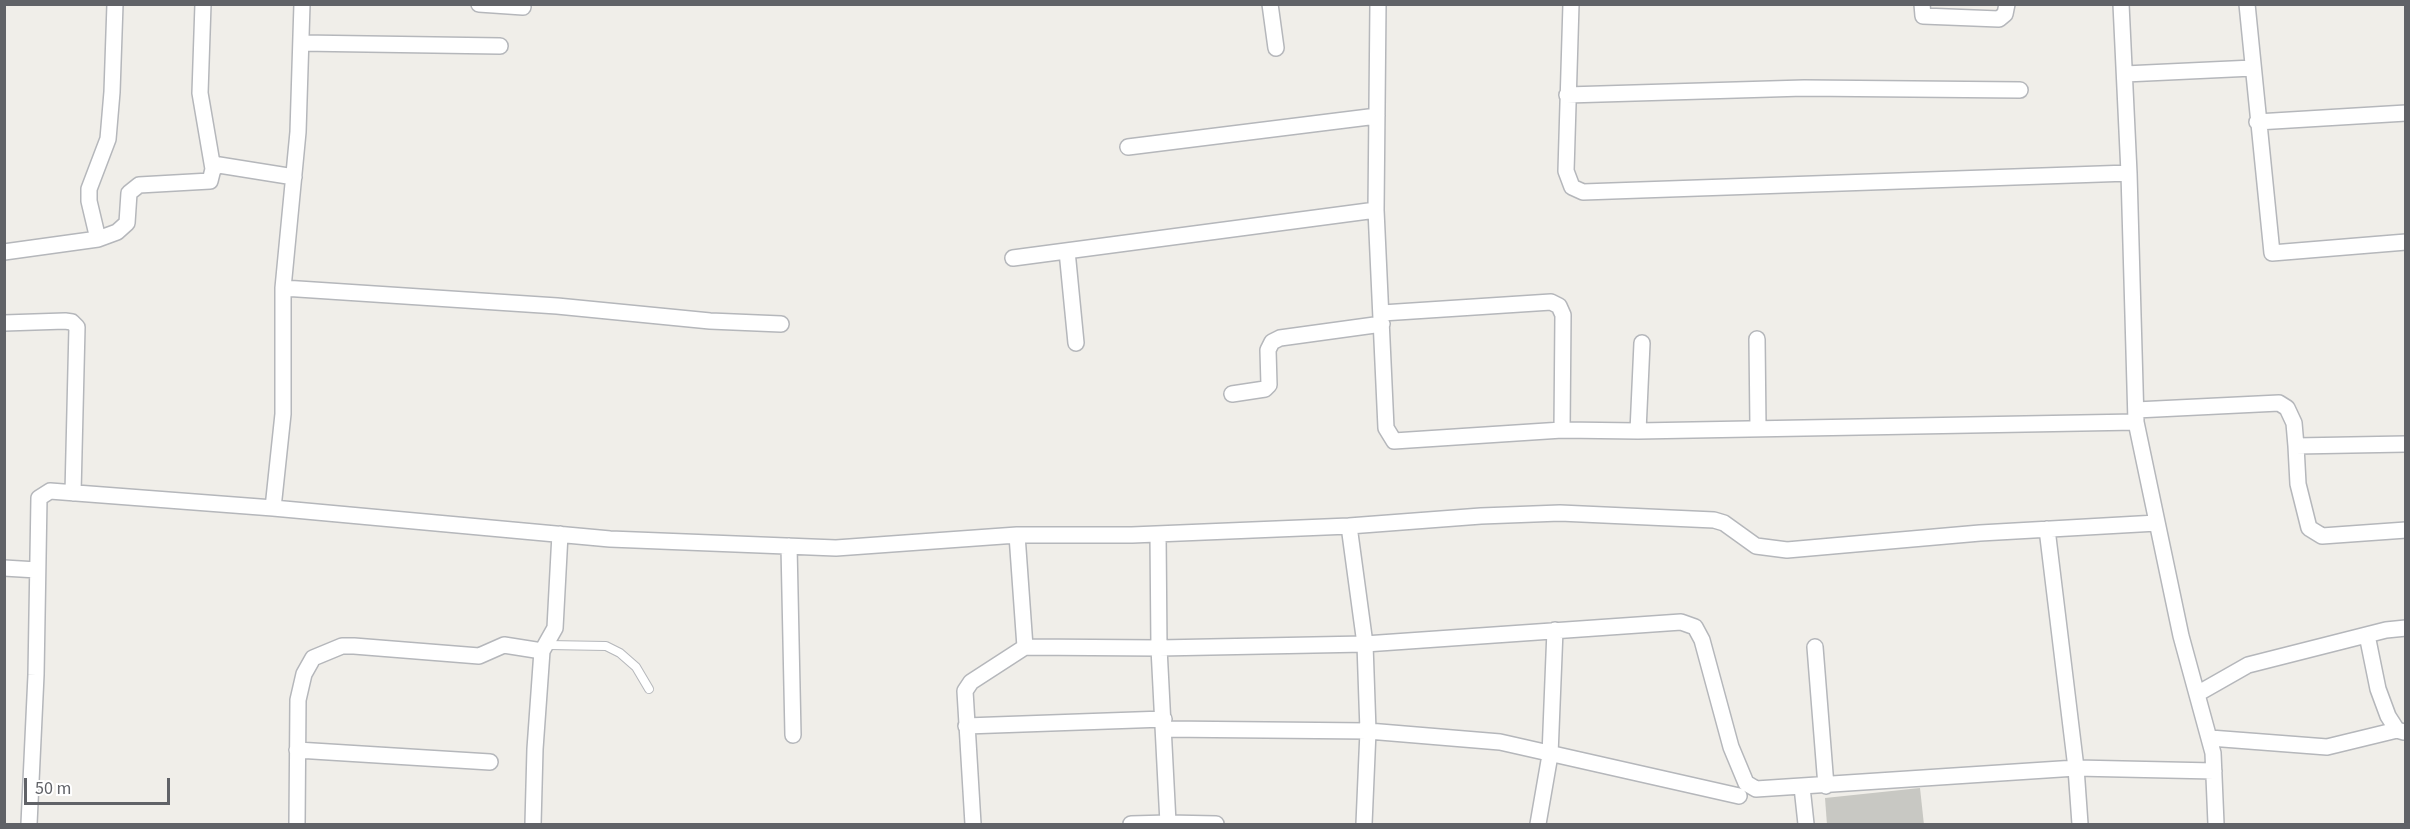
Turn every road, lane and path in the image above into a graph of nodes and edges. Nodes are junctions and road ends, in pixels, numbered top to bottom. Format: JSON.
{"nodes":[{"id":1,"x":115,"y":4,"type":"edge"},
{"id":2,"x":203,"y":4,"type":"edge"},
{"id":3,"x":302,"y":4,"type":"edge"},
{"id":4,"x":479,"y":4,"type":"edge"},
{"id":5,"x":1270,"y":4,"type":"edge"},
{"id":6,"x":1378,"y":4,"type":"edge"},
{"id":7,"x":1571,"y":4,"type":"edge"},
{"id":8,"x":1922,"y":4,"type":"edge"},
{"id":9,"x":2007,"y":4,"type":"edge"},
{"id":10,"x":2121,"y":4,"type":"edge"},
{"id":11,"x":2247,"y":4,"type":"edge"},
{"id":12,"x":523,"y":7,"type":"dead end"},
{"id":13,"x":301,"y":44,"type":"junction"},
{"id":14,"x":500,"y":46,"type":"dead end"},
{"id":15,"x":1276,"y":48,"type":"dead end"},
{"id":16,"x":2253,"y":68,"type":"junction"},
{"id":17,"x":2125,"y":74,"type":"junction"},
{"id":18,"x":2020,"y":90,"type":"dead end"},
{"id":19,"x":1567,"y":95,"type":"junction"},
{"id":20,"x":2406,"y":112,"type":"edge"},
{"id":21,"x":1377,"y":116,"type":"junction"},
{"id":22,"x":2257,"y":122,"type":"junction"},
{"id":23,"x":1128,"y":147,"type":"dead end"},
{"id":24,"x":213,"y":169,"type":"junction"},
{"id":25,"x":2129,"y":173,"type":"junction"},
{"id":26,"x":294,"y":177,"type":"junction"},
{"id":27,"x":1376,"y":210,"type":"junction"},
{"id":28,"x":98,"y":239,"type":"junction"},
{"id":29,"x":2406,"y":242,"type":"edge"},
{"id":30,"x":1067,"y":251,"type":"junction"},
{"id":31,"x":4,"y":252,"type":"edge"},
{"id":32,"x":1013,"y":258,"type":"dead end"},
{"id":33,"x":282,"y":288,"type":"junction"},
{"id":34,"x":1382,"y":319,"type":"junction"},
{"id":35,"x":4,"y":323,"type":"edge"},
{"id":36,"x":782,"y":324,"type":"dead end"},
{"id":37,"x":1757,"y":339,"type":"dead end"},
{"id":38,"x":1076,"y":343,"type":"dead end"},
{"id":39,"x":1642,"y":343,"type":"dead end"},
{"id":40,"x":1232,"y":394,"type":"dead end"},
{"id":41,"x":2136,"y":416,"type":"junction"},
{"id":42,"x":1758,"y":427,"type":"junction"},
{"id":43,"x":1562,"y":430,"type":"junction"},
{"id":44,"x":1638,"y":431,"type":"junction"},
{"id":45,"x":2406,"y":444,"type":"edge"},
{"id":46,"x":2296,"y":446,"type":"junction"},
{"id":47,"x":73,"y":493,"type":"junction"},
{"id":48,"x":273,"y":508,"type":"junction"},
{"id":49,"x":2157,"y":523,"type":"junction"},
{"id":50,"x":1349,"y":526,"type":"junction"},
{"id":51,"x":2047,"y":529,"type":"junction"},
{"id":52,"x":2406,"y":530,"type":"edge"},
{"id":53,"x":560,"y":534,"type":"junction"},
{"id":54,"x":1158,"y":534,"type":"junction"},
{"id":55,"x":1017,"y":535,"type":"junction"},
{"id":56,"x":789,"y":546,"type":"junction"},
{"id":57,"x":4,"y":568,"type":"edge"},
{"id":58,"x":38,"y":570,"type":"junction"},
{"id":59,"x":2406,"y":628,"type":"edge"},
{"id":60,"x":1555,"y":630,"type":"junction"},
{"id":61,"x":2367,"y":635,"type":"junction"},
{"id":62,"x":1365,"y":644,"type":"junction"},
{"id":63,"x":1025,"y":647,"type":"junction"},
{"id":64,"x":1815,"y":647,"type":"dead end"},
{"id":65,"x":545,"y":648,"type":"junction"},
{"id":66,"x":1159,"y":648,"type":"junction"},
{"id":67,"x":649,"y":689,"type":"dead end"},
{"id":68,"x":2197,"y":694,"type":"junction"},
{"id":69,"x":1164,"y":724,"type":"junction"},
{"id":70,"x":966,"y":726,"type":"junction"},
{"id":71,"x":1368,"y":731,"type":"junction"},
{"id":72,"x":2401,"y":731,"type":"edge"},
{"id":73,"x":793,"y":735,"type":"dead end"},
{"id":74,"x":2210,"y":738,"type":"junction"},
{"id":75,"x":297,"y":750,"type":"junction"},
{"id":76,"x":1550,"y":754,"type":"junction"},
{"id":77,"x":490,"y":762,"type":"dead end"},
{"id":78,"x":2076,"y":768,"type":"junction"},
{"id":79,"x":2214,"y":771,"type":"junction"},
{"id":80,"x":1826,"y":786,"type":"junction"},
{"id":81,"x":1802,"y":787,"type":"junction"},
{"id":82,"x":1739,"y":796,"type":"dead end"},
{"id":83,"x":1168,"y":823,"type":"junction"},
{"id":84,"x":1138,"y":824,"type":"edge"},
{"id":85,"x":29,"y":825,"type":"edge"},
{"id":86,"x":297,"y":825,"type":"edge"},
{"id":87,"x":533,"y":825,"type":"edge"},
{"id":88,"x":973,"y":825,"type":"edge"},
{"id":89,"x":1216,"y":825,"type":"edge"},
{"id":90,"x":1364,"y":825,"type":"edge"},
{"id":91,"x":1538,"y":825,"type":"edge"},
{"id":92,"x":1806,"y":825,"type":"edge"},
{"id":93,"x":2080,"y":825,"type":"edge"},
{"id":94,"x":2216,"y":825,"type":"edge"}],
"edges":[{"from":1,"to":28,"type":"street"},
{"from":2,"to":24,"type":"street"},
{"from":3,"to":13,"type":"street"},
{"from":4,"to":12,"type":"street"},
{"from":5,"to":15,"type":"street"},
{"from":6,"to":21,"type":"street"},
{"from":7,"to":19,"type":"street"},
{"from":8,"to":9,"type":"street"},
{"from":10,"to":17,"type":"street"},
{"from":11,"to":16,"type":"street"},
{"from":13,"to":14,"type":"street"},
{"from":13,"to":26,"type":"street"},
{"from":16,"to":17,"type":"street"},
{"from":16,"to":22,"type":"street"},
{"from":17,"to":25,"type":"street"},
{"from":18,"to":19,"type":"street"},
{"from":19,"to":25,"type":"street"},
{"from":20,"to":22,"type":"street"},
{"from":21,"to":23,"type":"street"},
{"from":21,"to":27,"type":"street"},
{"from":22,"to":29,"type":"street"},
{"from":24,"to":26,"type":"street"},
{"from":24,"to":28,"type":"street"},
{"from":25,"to":41,"type":"street"},
{"from":26,"to":33,"type":"street"},
{"from":27,"to":30,"type":"street"},
{"from":27,"to":34,"type":"street"},
{"from":28,"to":31,"type":"street"},
{"from":30,"to":32,"type":"street"},
{"from":30,"to":38,"type":"street"},
{"from":33,"to":36,"type":"street"},
{"from":33,"to":48,"type":"street"},
{"from":34,"to":40,"type":"street"},
{"from":34,"to":43,"type":"street"},
{"from":34,"to":43,"type":"street"},
{"from":35,"to":47,"type":"street"},
{"from":37,"to":42,"type":"street"},
{"from":39,"to":44,"type":"street"},
{"from":41,"to":42,"type":"street"},
{"from":41,"to":46,"type":"street"},
{"from":41,"to":49,"type":"street"},
{"from":42,"to":44,"type":"street"},
{"from":43,"to":44,"type":"street"},
{"from":45,"to":46,"type":"street"},
{"from":46,"to":52,"type":"street"},
{"from":47,"to":48,"type":"street"},
{"from":47,"to":58,"type":"street"},
{"from":48,"to":53,"type":"street"},
{"from":49,"to":51,"type":"street"},
{"from":49,"to":68,"type":"street"},
{"from":50,"to":51,"type":"street"},
{"from":50,"to":54,"type":"street"},
{"from":50,"to":62,"type":"street"},
{"from":51,"to":78,"type":"street"},
{"from":53,"to":56,"type":"street"},
{"from":53,"to":65,"type":"street"},
{"from":54,"to":55,"type":"street"},
{"from":54,"to":66,"type":"street"},
{"from":55,"to":56,"type":"street"},
{"from":55,"to":63,"type":"street"},
{"from":56,"to":73,"type":"street"},
{"from":57,"to":58,"type":"street"},
{"from":58,"to":85,"type":"street"},
{"from":59,"to":61,"type":"street"},
{"from":60,"to":62,"type":"street"},
{"from":60,"to":76,"type":"street"},
{"from":60,"to":81,"type":"street"},
{"from":61,"to":68,"type":"street"},
{"from":61,"to":72,"type":"street"},
{"from":62,"to":66,"type":"street"},
{"from":62,"to":71,"type":"street"},
{"from":63,"to":66,"type":"street"},
{"from":63,"to":70,"type":"street"},
{"from":64,"to":80,"type":"street"},
{"from":65,"to":67,"type":"lane"},
{"from":65,"to":75,"type":"street"},
{"from":65,"to":87,"type":"street"},
{"from":66,"to":69,"type":"street"},
{"from":68,"to":74,"type":"street"},
{"from":69,"to":70,"type":"street"},
{"from":69,"to":71,"type":"street"},
{"from":69,"to":83,"type":"street"},
{"from":70,"to":88,"type":"street"},
{"from":71,"to":76,"type":"street"},
{"from":71,"to":90,"type":"street"},
{"from":72,"to":74,"type":"street"},
{"from":74,"to":79,"type":"street"},
{"from":75,"to":77,"type":"street"},
{"from":75,"to":86,"type":"street"},
{"from":76,"to":82,"type":"street"},
{"from":76,"to":91,"type":"street"},
{"from":78,"to":79,"type":"street"},
{"from":78,"to":80,"type":"street"},
{"from":78,"to":93,"type":"street"},
{"from":79,"to":94,"type":"street"},
{"from":80,"to":81,"type":"street"},
{"from":81,"to":92,"type":"street"},
{"from":83,"to":84,"type":"street"},
{"from":83,"to":89,"type":"street"}]}
